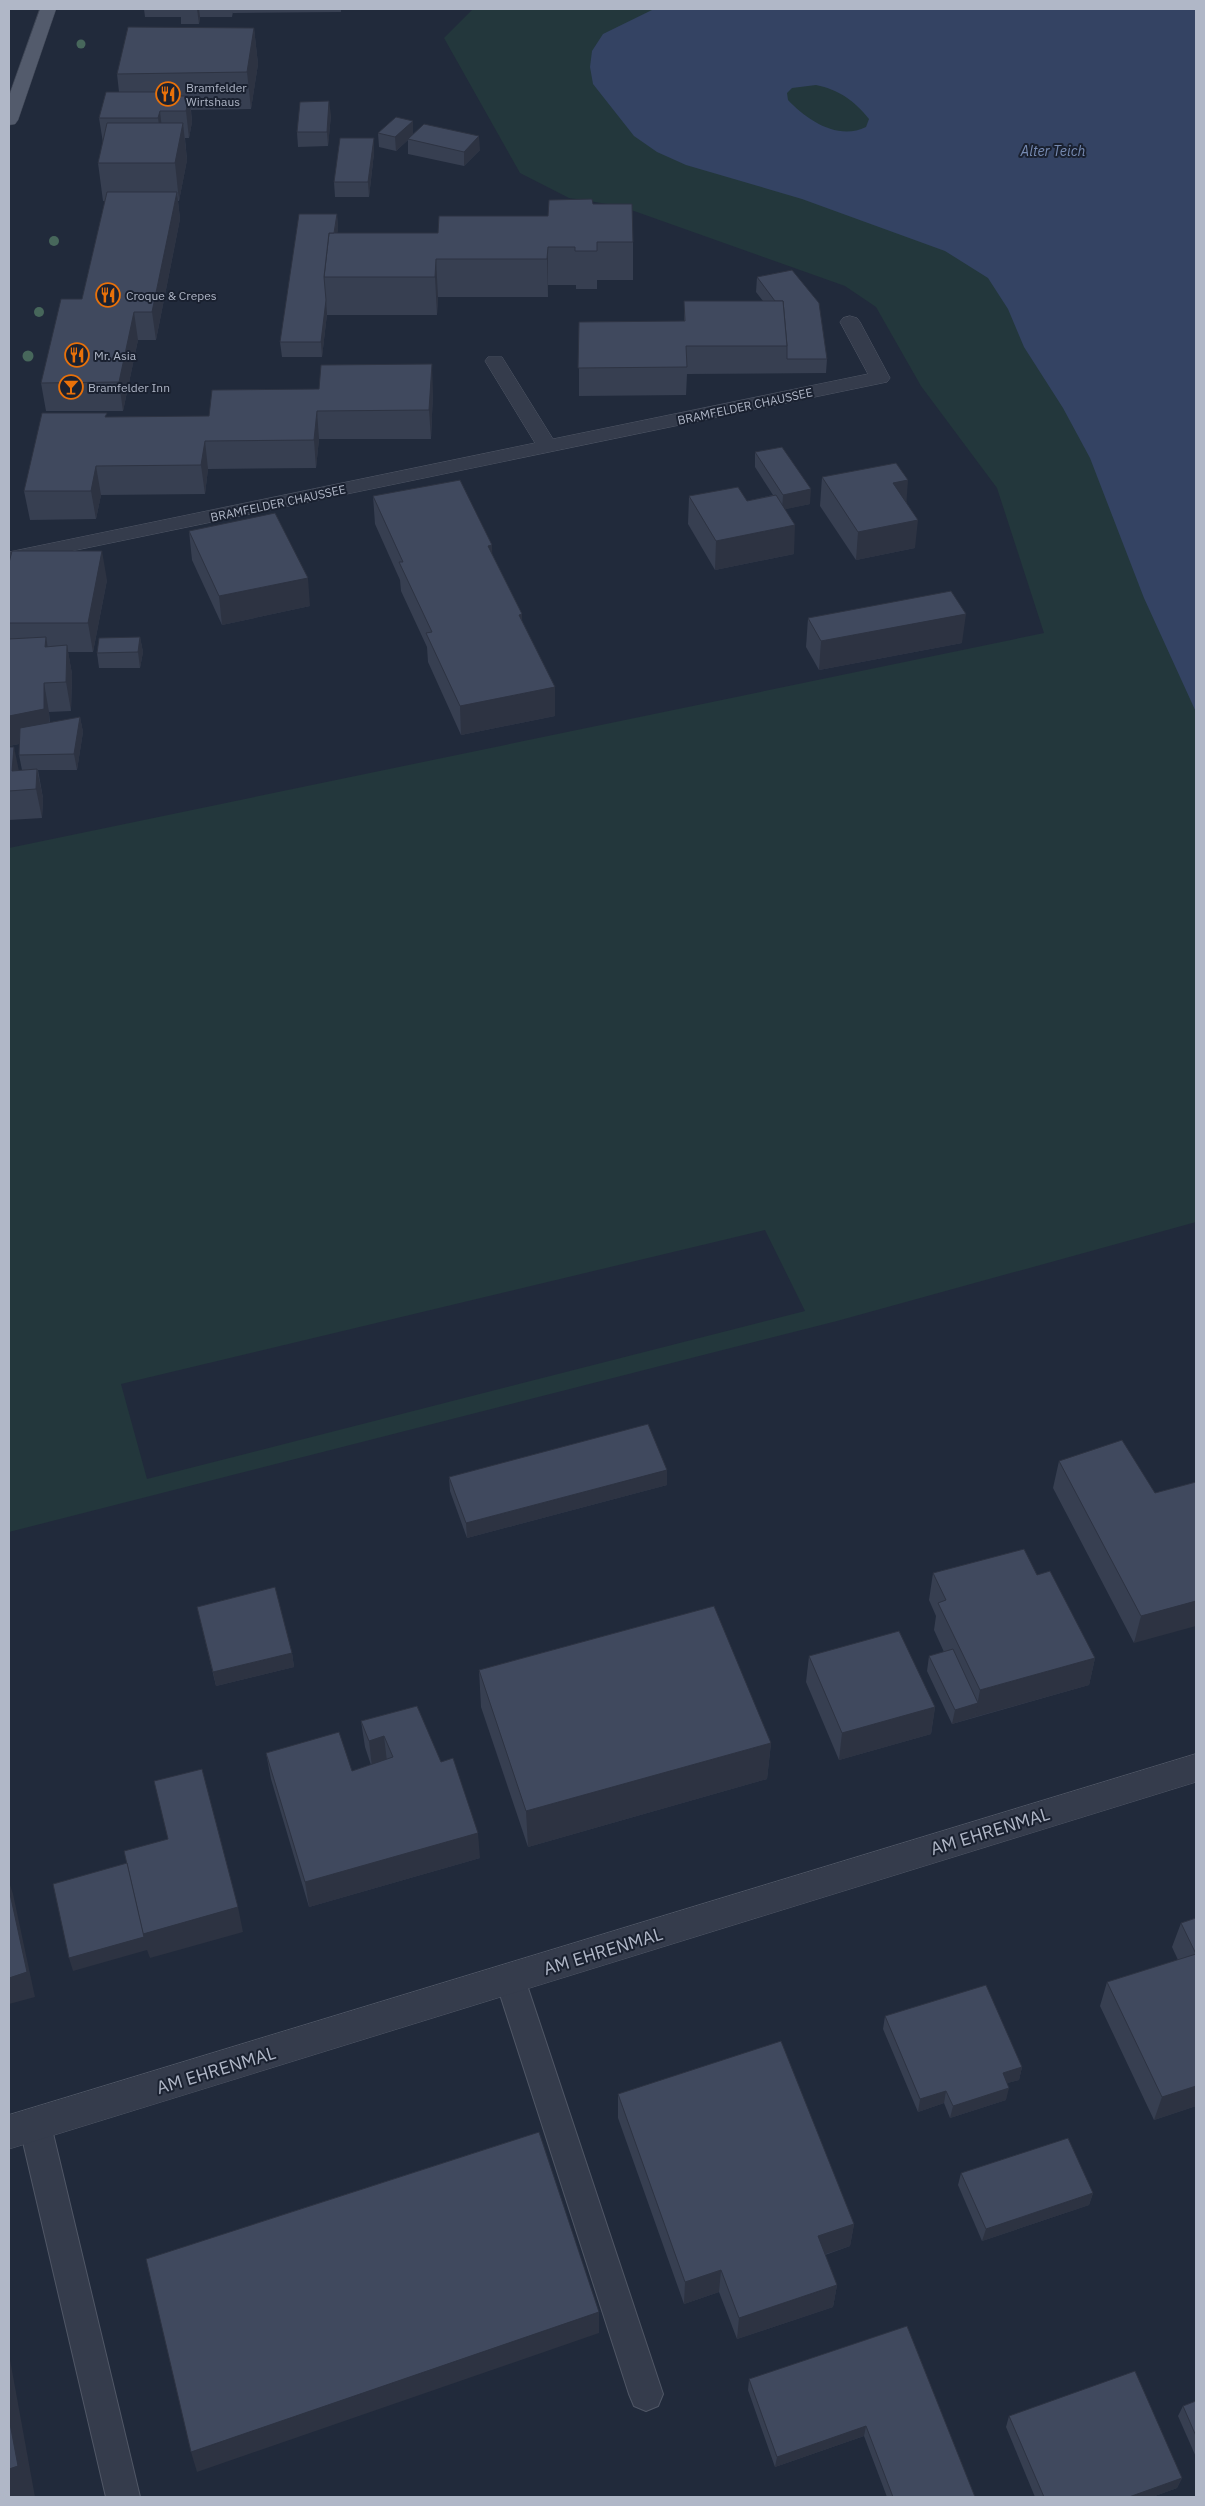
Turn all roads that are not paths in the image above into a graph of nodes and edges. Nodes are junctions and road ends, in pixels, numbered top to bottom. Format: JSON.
{"nodes":[{"id":1,"x":48,"y":9,"type":"edge"},
{"id":2,"x":9,"y":120,"type":"edge"},
{"id":3,"x":850,"y":322,"type":"dead end"},
{"id":4,"x":495,"y":361,"type":"dead end"},
{"id":5,"x":548,"y":447,"type":"junction"},
{"id":6,"x":9,"y":558,"type":"edge"},
{"id":7,"x":1196,"y":1768,"type":"edge"},
{"id":8,"x":510,"y":1980,"type":"junction"},
{"id":9,"x":22,"y":2129,"type":"edge"},
{"id":10,"x":646,"y":2394,"type":"dead end"},
{"id":11,"x":123,"y":2497,"type":"edge"}],
"edges":[{"from":1,"to":2,"type":"main road"},
{"from":3,"to":5,"type":"street","name":"BRAMFELDER CHAUSSEE"},
{"from":4,"to":5,"type":"street"},
{"from":5,"to":6,"type":"street","name":"BRAMFELDER CHAUSSEE"},
{"from":7,"to":8,"type":"street","name":"AM EHRENMAL"},
{"from":8,"to":9,"type":"street","name":"AM EHRENMAL"},
{"from":8,"to":10,"type":"lane"},
{"from":9,"to":11,"type":"lane"}]}
